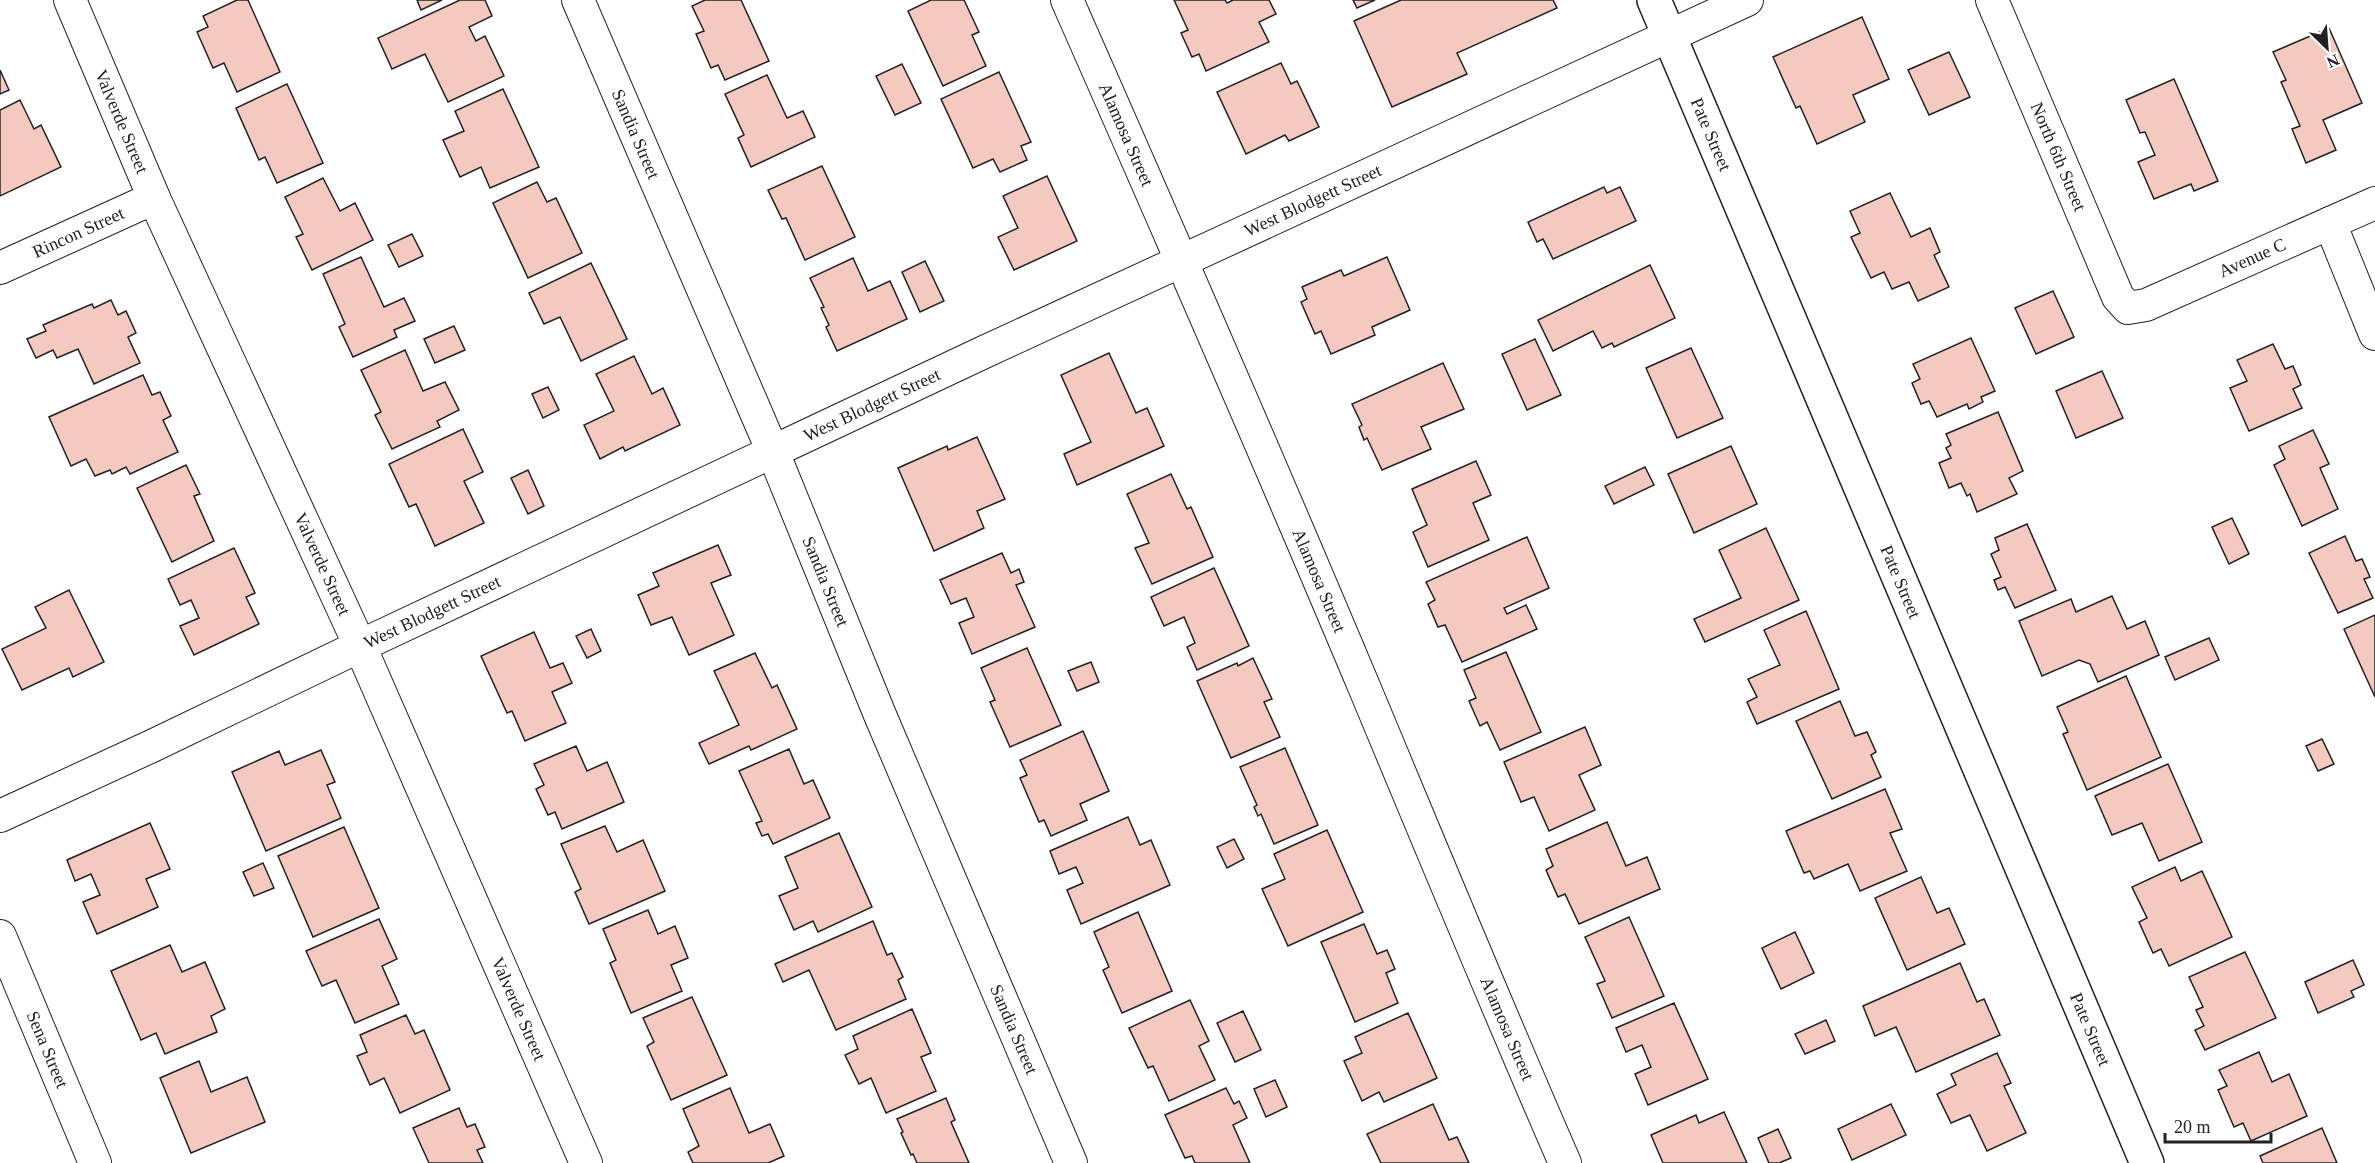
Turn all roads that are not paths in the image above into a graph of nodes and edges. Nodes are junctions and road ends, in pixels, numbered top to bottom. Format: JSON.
{"nodes":[{"id":1,"x":70,"y":0,"type":"edge"},
{"id":2,"x":578,"y":0,"type":"edge"},
{"id":3,"x":1067,"y":0,"type":"edge"},
{"id":4,"x":1654,"y":0,"type":"edge"},
{"id":5,"x":1746,"y":0,"type":"edge"},
{"id":6,"x":1992,"y":0,"type":"edge"},
{"id":7,"x":1669,"y":36,"type":"junction"},
{"id":8,"x":154,"y":198,"type":"junction"},
{"id":9,"x":2375,"y":203,"type":"edge"},
{"id":10,"x":2330,"y":223,"type":"junction"},
{"id":11,"x":1182,"y":261,"type":"junction"},
{"id":12,"x":0,"y":268,"type":"edge"},
{"id":13,"x":2128,"y":308,"type":"joint"},
{"id":14,"x":2375,"y":334,"type":"edge"},
{"id":15,"x":773,"y":452,"type":"junction"},
{"id":16,"x":360,"y":646,"type":"junction"},
{"id":17,"x":0,"y":816,"type":"edge"},
{"id":18,"x":0,"y":936,"type":"edge"},
{"id":19,"x":95,"y":1163,"type":"edge"},
{"id":20,"x":586,"y":1163,"type":"edge"},
{"id":21,"x":1071,"y":1163,"type":"edge"},
{"id":22,"x":1565,"y":1163,"type":"edge"},
{"id":23,"x":2147,"y":1163,"type":"edge"}],
"edges":[{"from":1,"to":8,"type":"street","name":"Valverde Street"},
{"from":2,"to":15,"type":"street","name":"Sandia Street"},
{"from":3,"to":11,"type":"street","name":"Alamosa Street"},
{"from":4,"to":7,"type":"street","name":"Pate Street"},
{"from":5,"to":7,"type":"street","name":"West Blodgett Street"},
{"from":6,"to":13,"type":"street","name":"North 6th Street"},
{"from":7,"to":11,"type":"street","name":"West Blodgett Street"},
{"from":7,"to":23,"type":"street","name":"Pate Street"},
{"from":8,"to":12,"type":"street","name":"Rincon Street"},
{"from":8,"to":16,"type":"street","name":"Valverde Street"},
{"from":9,"to":10,"type":"street","name":"Avenue C"},
{"from":10,"to":13,"type":"street","name":"Avenue C"},
{"from":10,"to":14,"type":"street"},
{"from":11,"to":15,"type":"street","name":"West Blodgett Street"},
{"from":11,"to":22,"type":"street","name":"Alamosa Street"},
{"from":15,"to":16,"type":"street","name":"West Blodgett Street"},
{"from":15,"to":21,"type":"street","name":"Sandia Street"},
{"from":16,"to":17,"type":"street","name":"West Blodgett Street"},
{"from":16,"to":20,"type":"street","name":"Valverde Street"},
{"from":18,"to":19,"type":"street","name":"Sena Street"}]}
